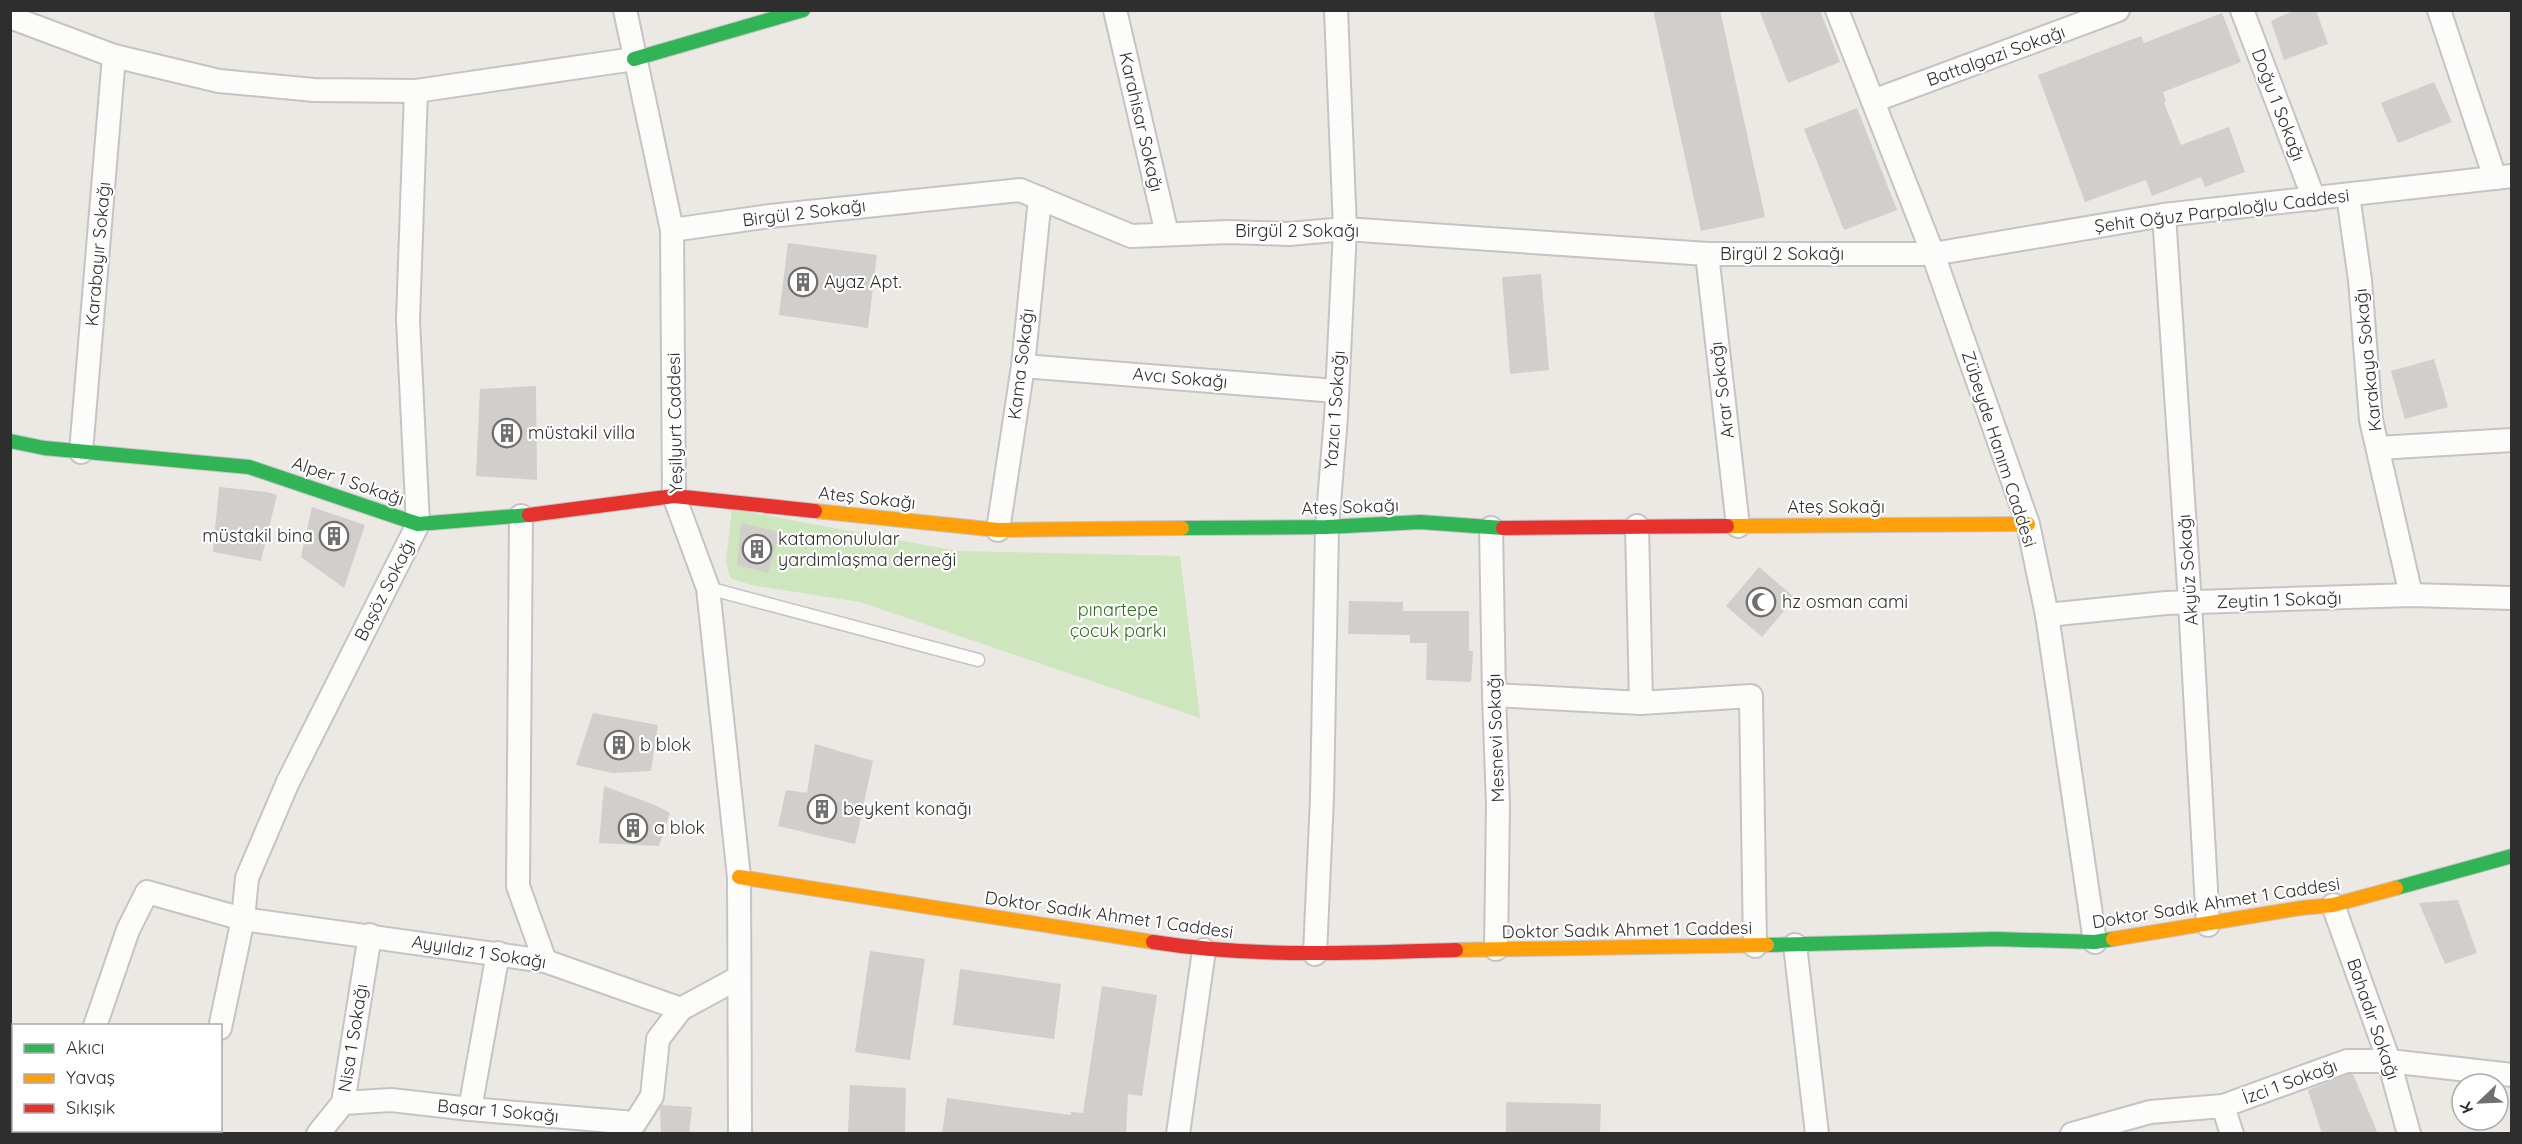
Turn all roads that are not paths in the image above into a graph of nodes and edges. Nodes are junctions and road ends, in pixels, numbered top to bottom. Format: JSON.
{"nodes":[{"id":1,"x":625,"y":10,"type":"edge"},
{"id":2,"x":803,"y":10,"type":"edge"},
{"id":3,"x":1115,"y":10,"type":"edge"},
{"id":4,"x":1336,"y":10,"type":"edge"},
{"id":5,"x":1838,"y":10,"type":"edge"},
{"id":6,"x":2118,"y":10,"type":"edge"},
{"id":7,"x":2242,"y":10,"type":"edge"},
{"id":8,"x":2439,"y":10,"type":"edge"},
{"id":9,"x":10,"y":17,"type":"edge"},
{"id":10,"x":33,"y":17,"type":"edge"},
{"id":11,"x":114,"y":56,"type":"junction"},
{"id":12,"x":634,"y":59,"type":"junction"},
{"id":13,"x":416,"y":91,"type":"junction"},
{"id":14,"x":1873,"y":101,"type":"junction"},
{"id":15,"x":2503,"y":177,"type":"edge"},
{"id":16,"x":2348,"y":195,"type":"junction"},
{"id":17,"x":1040,"y":198,"type":"junction"},
{"id":18,"x":2314,"y":199,"type":"junction"},
{"id":19,"x":2164,"y":215,"type":"junction"},
{"id":20,"x":1345,"y":229,"type":"junction"},
{"id":21,"x":672,"y":230,"type":"junction"},
{"id":22,"x":1167,"y":234,"type":"junction"},
{"id":23,"x":1707,"y":254,"type":"junction"},
{"id":24,"x":1933,"y":254,"type":"junction"},
{"id":25,"x":1023,"y":366,"type":"junction"},
{"id":26,"x":1336,"y":391,"type":"junction"},
{"id":27,"x":2511,"y":440,"type":"edge"},
{"id":28,"x":10,"y":441,"type":"edge"},
{"id":29,"x":2378,"y":448,"type":"junction"},
{"id":30,"x":81,"y":452,"type":"junction"},
{"id":31,"x":674,"y":496,"type":"junction"},
{"id":32,"x":521,"y":516,"type":"junction"},
{"id":33,"x":418,"y":524,"type":"junction"},
{"id":34,"x":2028,"y":524,"type":"junction"},
{"id":35,"x":1637,"y":526,"type":"junction"},
{"id":36,"x":1738,"y":526,"type":"junction"},
{"id":37,"x":1327,"y":527,"type":"junction"},
{"id":38,"x":1491,"y":528,"type":"junction"},
{"id":39,"x":998,"y":530,"type":"junction"},
{"id":40,"x":708,"y":588,"type":"junction"},
{"id":41,"x":2411,"y":595,"type":"junction"},
{"id":42,"x":2511,"y":598,"type":"edge"},
{"id":43,"x":2190,"y":603,"type":"junction"},
{"id":44,"x":2047,"y":615,"type":"junction"},
{"id":45,"x":978,"y":660,"type":"dead end"},
{"id":46,"x":1494,"y":695,"type":"junction"},
{"id":47,"x":1641,"y":703,"type":"junction"},
{"id":48,"x":2511,"y":856,"type":"edge"},
{"id":49,"x":738,"y":877,"type":"junction"},
{"id":50,"x":2333,"y":905,"type":"junction"},
{"id":51,"x":243,"y":919,"type":"junction"},
{"id":52,"x":2208,"y":925,"type":"junction"},
{"id":53,"x":370,"y":935,"type":"junction"},
{"id":54,"x":2095,"y":942,"type":"junction"},
{"id":55,"x":1795,"y":945,"type":"junction"},
{"id":56,"x":1755,"y":946,"type":"junction"},
{"id":57,"x":1496,"y":949,"type":"junction"},
{"id":58,"x":1204,"y":950,"type":"junction"},
{"id":59,"x":498,"y":953,"type":"junction"},
{"id":60,"x":1315,"y":954,"type":"junction"},
{"id":61,"x":545,"y":961,"type":"junction"},
{"id":62,"x":738,"y":978,"type":"junction"},
{"id":63,"x":681,"y":1009,"type":"junction"},
{"id":64,"x":92,"y":1024,"type":"edge"},
{"id":65,"x":221,"y":1024,"type":"edge"},
{"id":66,"x":2389,"y":1061,"type":"junction"},
{"id":67,"x":2511,"y":1075,"type":"edge"},
{"id":68,"x":343,"y":1103,"type":"junction"},
{"id":69,"x":2223,"y":1106,"type":"junction"},
{"id":70,"x":470,"y":1109,"type":"junction"},
{"id":71,"x":318,"y":1134,"type":"edge"},
{"id":72,"x":740,"y":1134,"type":"edge"},
{"id":73,"x":1178,"y":1134,"type":"edge"},
{"id":74,"x":1816,"y":1134,"type":"edge"},
{"id":75,"x":2072,"y":1134,"type":"edge"},
{"id":76,"x":2232,"y":1134,"type":"edge"},
{"id":77,"x":2409,"y":1134,"type":"edge"}],
"edges":[{"from":1,"to":12,"type":"street","name":"Yeşilyurt Caddesi"},
{"from":2,"to":12,"type":"street"},
{"from":3,"to":22,"type":"street","name":"Karahisar Sokağı"},
{"from":4,"to":20,"type":"street","name":"Yazıcı 1 Sokağı"},
{"from":5,"to":14,"type":"street","name":"Zübeyde Hanım Caddesi"},
{"from":6,"to":14,"type":"street","name":"Battalgazi Sokağı"},
{"from":7,"to":18,"type":"street","name":"Doğu 1 Sokağı"},
{"from":8,"to":15,"type":"street"},
{"from":9,"to":10,"type":"street"},
{"from":10,"to":11,"type":"street"},
{"from":11,"to":13,"type":"street"},
{"from":11,"to":30,"type":"street","name":"Karabayır Sokağı"},
{"from":12,"to":13,"type":"street"},
{"from":12,"to":21,"type":"street","name":"Yeşilyurt Caddesi"},
{"from":13,"to":33,"type":"street","name":"Başöz Sokağı"},
{"from":14,"to":24,"type":"street","name":"Zübeyde Hanım Caddesi"},
{"from":15,"to":16,"type":"street","name":"Şehit Oğuz Parpaloğlu Caddesi"},
{"from":16,"to":18,"type":"street","name":"Şehit Oğuz Parpaloğlu Caddesi"},
{"from":16,"to":29,"type":"street","name":"Karakaya Sokağı"},
{"from":17,"to":21,"type":"street","name":"Birgül 2 Sokağı"},
{"from":17,"to":22,"type":"street","name":"Birgül 2 Sokağı"},
{"from":17,"to":25,"type":"street","name":"Kama Sokağı"},
{"from":18,"to":19,"type":"street","name":"Şehit Oğuz Parpaloğlu Caddesi"},
{"from":19,"to":24,"type":"street","name":"Şehit Oğuz Parpaloğlu Caddesi"},
{"from":19,"to":43,"type":"street","name":"Akyüz Sokağı"},
{"from":20,"to":22,"type":"street","name":"Birgül 2 Sokağı"},
{"from":20,"to":23,"type":"street","name":"Birgül 2 Sokağı"},
{"from":20,"to":26,"type":"street","name":"Yazıcı 1 Sokağı"},
{"from":21,"to":31,"type":"street","name":"Yeşilyurt Caddesi"},
{"from":23,"to":24,"type":"street","name":"Birgül 2 Sokağı"},
{"from":23,"to":36,"type":"street","name":"Arar Sokağı"},
{"from":24,"to":34,"type":"street","name":"Zübeyde Hanım Caddesi"},
{"from":25,"to":26,"type":"street","name":"Avcı Sokağı"},
{"from":25,"to":39,"type":"street","name":"Kama Sokağı"},
{"from":26,"to":37,"type":"street","name":"Yazıcı 1 Sokağı"},
{"from":27,"to":29,"type":"street"},
{"from":28,"to":30,"type":"street","name":"Alper 1 Sokağı"},
{"from":29,"to":41,"type":"street","name":"Karakaya Sokağı"},
{"from":30,"to":33,"type":"street","name":"Alper 1 Sokağı"},
{"from":31,"to":32,"type":"street","name":"Alper 1 Sokağı"},
{"from":31,"to":39,"type":"street","name":"Ateş Sokağı"},
{"from":31,"to":40,"type":"street","name":"Yeşilyurt Caddesi"},
{"from":32,"to":33,"type":"street","name":"Alper 1 Sokağı"},
{"from":32,"to":61,"type":"street"},
{"from":33,"to":51,"type":"street","name":"Başöz Sokağı"},
{"from":34,"to":36,"type":"street","name":"Ateş Sokağı"},
{"from":34,"to":44,"type":"street","name":"Zübeyde Hanım Caddesi"},
{"from":35,"to":36,"type":"street","name":"Ateş Sokağı"},
{"from":35,"to":38,"type":"street","name":"Ateş Sokağı"},
{"from":35,"to":47,"type":"street"},
{"from":37,"to":38,"type":"street","name":"Ateş Sokağı"},
{"from":37,"to":39,"type":"street","name":"Ateş Sokağı"},
{"from":37,"to":60,"type":"street","name":"Yazıcı 1 Sokağı"},
{"from":38,"to":46,"type":"street","name":"Mesnevi Sokağı"},
{"from":40,"to":45,"type":"lane"},
{"from":40,"to":49,"type":"street","name":"Yeşilyurt Caddesi"},
{"from":41,"to":42,"type":"street","name":"Zeytin 1 Sokağı"},
{"from":41,"to":43,"type":"street","name":"Zeytin 1 Sokağı"},
{"from":43,"to":44,"type":"street","name":"Zeytin 1 Sokağı"},
{"from":43,"to":52,"type":"street","name":"Akyüz Sokağı"},
{"from":44,"to":54,"type":"street","name":"Zübeyde Hanım Caddesi"},
{"from":46,"to":47,"type":"street"},
{"from":46,"to":57,"type":"street","name":"Mesnevi Sokağı"},
{"from":47,"to":56,"type":"street"},
{"from":48,"to":50,"type":"street","name":"Doktor Sadık Ahmet 1 Caddesi"},
{"from":49,"to":58,"type":"street","name":"Doktor Sadık Ahmet 1 Caddesi"},
{"from":49,"to":62,"type":"street","name":"Yeşilyurt Caddesi"},
{"from":50,"to":52,"type":"street","name":"Doktor Sadık Ahmet 1 Caddesi"},
{"from":50,"to":66,"type":"street","name":"Bahadır Sokağı"},
{"from":51,"to":53,"type":"street","name":"Ayyıldız 1 Sokağı"},
{"from":51,"to":64,"type":"street","name":"Ayyıldız 1 Sokağı"},
{"from":51,"to":65,"type":"street","name":"Başöz Sokağı"},
{"from":52,"to":54,"type":"street","name":"Doktor Sadık Ahmet 1 Caddesi"},
{"from":53,"to":59,"type":"street","name":"Ayyıldız 1 Sokağı"},
{"from":53,"to":68,"type":"street","name":"Nisa 1 Sokağı"},
{"from":54,"to":55,"type":"street","name":"Doktor Sadık Ahmet 1 Caddesi"},
{"from":55,"to":56,"type":"street","name":"Doktor Sadık Ahmet 1 Caddesi"},
{"from":55,"to":74,"type":"street"},
{"from":56,"to":57,"type":"street","name":"Doktor Sadık Ahmet 1 Caddesi"},
{"from":57,"to":60,"type":"street","name":"Doktor Sadık Ahmet 1 Caddesi"},
{"from":58,"to":60,"type":"street","name":"Doktor Sadık Ahmet 1 Caddesi"},
{"from":58,"to":73,"type":"street"},
{"from":59,"to":61,"type":"street","name":"Ayyıldız 1 Sokağı"},
{"from":59,"to":70,"type":"street"},
{"from":61,"to":63,"type":"street","name":"Ayyıldız 1 Sokağı"},
{"from":62,"to":63,"type":"street"},
{"from":62,"to":72,"type":"street","name":"Yeşilyurt Caddesi"},
{"from":63,"to":70,"type":"street","name":"Başar 1 Sokağı"},
{"from":66,"to":67,"type":"street","name":"İzci 1 Sokağı"},
{"from":66,"to":69,"type":"street","name":"İzci 1 Sokağı"},
{"from":66,"to":77,"type":"street","name":"Bahadır Sokağı"},
{"from":68,"to":70,"type":"street","name":"Başar 1 Sokağı"},
{"from":68,"to":71,"type":"street","name":"Nisa 1 Sokağı"},
{"from":69,"to":75,"type":"street","name":"İzci 1 Sokağı"},
{"from":69,"to":76,"type":"street"}]}
